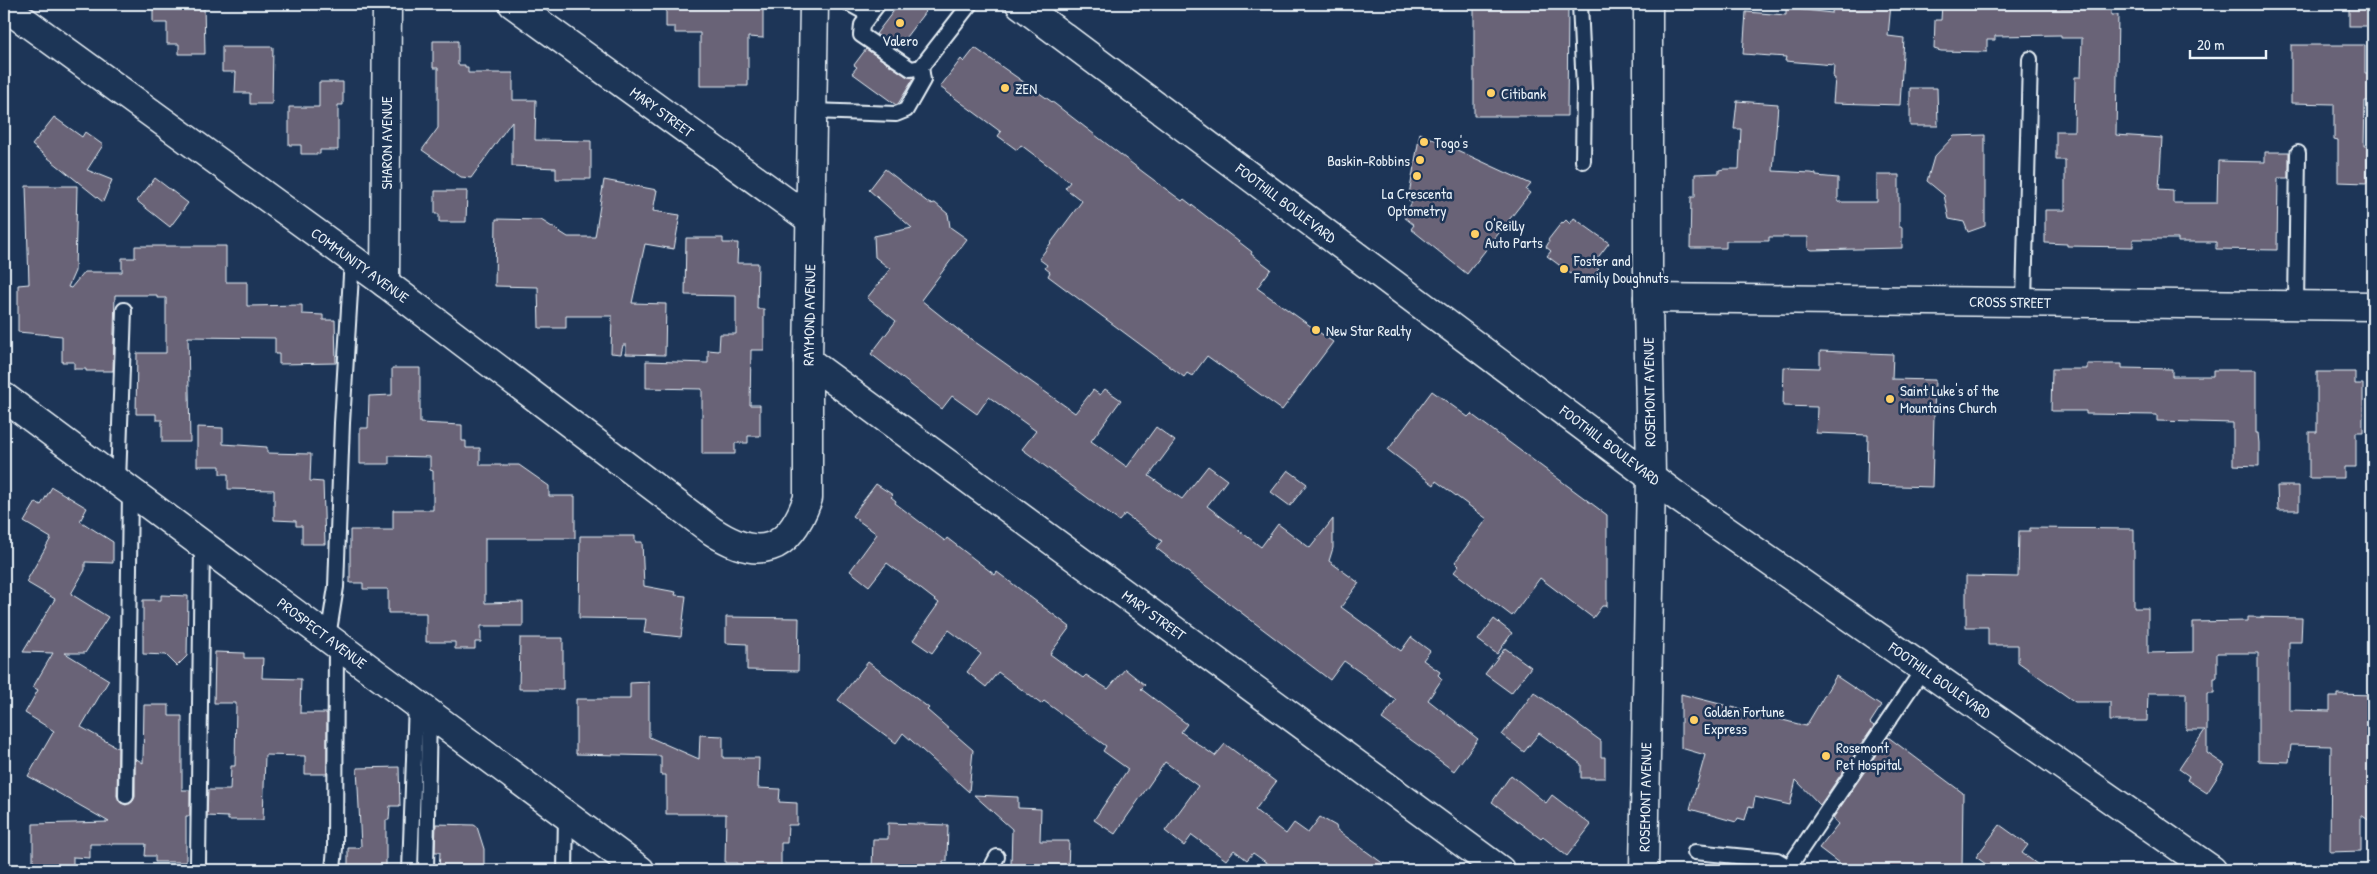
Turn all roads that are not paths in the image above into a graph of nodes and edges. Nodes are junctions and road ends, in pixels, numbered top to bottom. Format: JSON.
{"nodes":[{"id":1,"x":387,"y":4,"type":"edge"},
{"id":2,"x":513,"y":4,"type":"edge"},
{"id":3,"x":814,"y":4,"type":"edge"},
{"id":4,"x":850,"y":4,"type":"edge"},
{"id":5,"x":970,"y":4,"type":"edge"},
{"id":6,"x":1020,"y":4,"type":"edge"},
{"id":7,"x":1580,"y":4,"type":"edge"},
{"id":8,"x":1648,"y":4,"type":"edge"},
{"id":9,"x":4,"y":6,"type":"edge"},
{"id":10,"x":874,"y":9,"type":"edge"},
{"id":11,"x":2030,"y":59,"type":"dead end"},
{"id":12,"x":921,"y":67,"type":"junction"},
{"id":13,"x":812,"y":111,"type":"junction"},
{"id":14,"x":2298,"y":152,"type":"dead end"},
{"id":15,"x":1583,"y":160,"type":"dead end"},
{"id":16,"x":811,"y":220,"type":"junction"},
{"id":17,"x":352,"y":259,"type":"junction"},
{"id":18,"x":385,"y":283,"type":"junction"},
{"id":19,"x":1648,"y":298,"type":"junction"},
{"id":20,"x":2024,"y":302,"type":"junction"},
{"id":21,"x":2296,"y":306,"type":"junction"},
{"id":22,"x":2373,"y":306,"type":"edge"},
{"id":23,"x":124,"y":310,"type":"dead end"},
{"id":24,"x":808,"y":361,"type":"junction"},
{"id":25,"x":4,"y":397,"type":"edge"},
{"id":26,"x":1651,"y":476,"type":"junction"},
{"id":27,"x":124,"y":486,"type":"junction"},
{"id":28,"x":712,"y":531,"type":"joint"},
{"id":29,"x":202,"y":544,"type":"junction"},
{"id":30,"x":332,"y":641,"type":"junction"},
{"id":31,"x":1924,"y":668,"type":"junction"},
{"id":32,"x":422,"y":708,"type":"junction"},
{"id":33,"x":126,"y":796,"type":"dead end"},
{"id":34,"x":566,"y":814,"type":"junction"},
{"id":35,"x":1695,"y":852,"type":"dead end"},
{"id":36,"x":997,"y":857,"type":"dead end"},
{"id":37,"x":198,"y":864,"type":"dead end"},
{"id":38,"x":333,"y":870,"type":"edge"},
{"id":39,"x":410,"y":870,"type":"edge"},
{"id":40,"x":426,"y":870,"type":"edge"},
{"id":41,"x":565,"y":870,"type":"edge"},
{"id":42,"x":640,"y":870,"type":"edge"},
{"id":43,"x":990,"y":870,"type":"edge"},
{"id":44,"x":1500,"y":870,"type":"edge"},
{"id":45,"x":1644,"y":870,"type":"edge"},
{"id":46,"x":2212,"y":870,"type":"edge"}],
"edges":[{"from":1,"to":18,"type":"street","name":"SHARON AVENUE"},
{"from":2,"to":16,"type":"street","name":"MARY STREET"},
{"from":3,"to":13,"type":"street","name":"RAYMOND AVENUE"},
{"from":4,"to":10,"type":"lane"},
{"from":5,"to":12,"type":"lane"},
{"from":6,"to":26,"type":"street","name":"FOOTHILL BOULEVARD"},
{"from":7,"to":15,"type":"lane"},
{"from":8,"to":19,"type":"street","name":"ROSEMONT AVENUE"},
{"from":9,"to":17,"type":"street","name":"COMMUNITY AVENUE"},
{"from":10,"to":12,"type":"lane"},
{"from":11,"to":20,"type":"lane"},
{"from":12,"to":13,"type":"lane"},
{"from":13,"to":16,"type":"street","name":"RAYMOND AVENUE"},
{"from":14,"to":21,"type":"lane"},
{"from":16,"to":24,"type":"street","name":"RAYMOND AVENUE"},
{"from":17,"to":18,"type":"street","name":"COMMUNITY AVENUE"},
{"from":17,"to":30,"type":"lane"},
{"from":18,"to":28,"type":"street","name":"COMMUNITY AVENUE"},
{"from":19,"to":20,"type":"street","name":"CROSS STREET"},
{"from":19,"to":26,"type":"street","name":"ROSEMONT AVENUE"},
{"from":20,"to":21,"type":"street","name":"CROSS STREET"},
{"from":21,"to":22,"type":"street","name":"CROSS STREET"},
{"from":23,"to":27,"type":"lane"},
{"from":24,"to":28,"type":"street","name":"RAYMOND AVENUE"},
{"from":24,"to":44,"type":"street","name":"MARY STREET"},
{"from":25,"to":27,"type":"street","name":"PROSPECT AVENUE"},
{"from":26,"to":31,"type":"street","name":"FOOTHILL BOULEVARD"},
{"from":26,"to":45,"type":"street","name":"ROSEMONT AVENUE"},
{"from":27,"to":29,"type":"street","name":"PROSPECT AVENUE"},
{"from":27,"to":33,"type":"lane"},
{"from":29,"to":30,"type":"street","name":"PROSPECT AVENUE"},
{"from":29,"to":37,"type":"lane"},
{"from":30,"to":32,"type":"street","name":"PROSPECT AVENUE"},
{"from":30,"to":38,"type":"lane"},
{"from":31,"to":35,"type":"lane"},
{"from":31,"to":46,"type":"street","name":"FOOTHILL BOULEVARD"},
{"from":32,"to":34,"type":"street","name":"PROSPECT AVENUE"},
{"from":32,"to":39,"type":"lane"},
{"from":32,"to":40,"type":"lane"},
{"from":34,"to":41,"type":"lane"},
{"from":34,"to":42,"type":"street","name":"PROSPECT AVENUE"},
{"from":36,"to":43,"type":"lane"}]}
